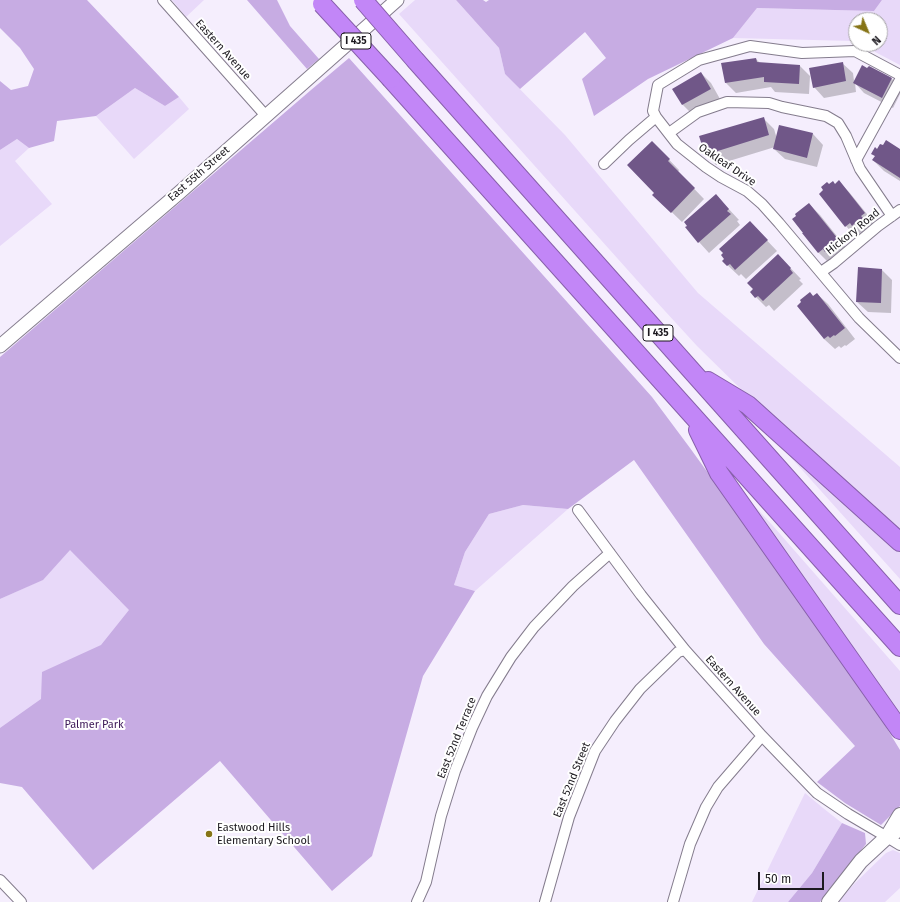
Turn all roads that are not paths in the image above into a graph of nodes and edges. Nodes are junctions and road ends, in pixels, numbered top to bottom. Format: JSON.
{"nodes":[{"id":1,"x":163,"y":0,"type":"edge"},
{"id":2,"x":363,"y":0,"type":"edge"},
{"id":3,"x":397,"y":0,"type":"edge"},
{"id":4,"x":321,"y":2,"type":"edge"},
{"id":5,"x":900,"y":75,"type":"edge"},
{"id":6,"x":900,"y":80,"type":"edge"},
{"id":7,"x":266,"y":116,"type":"junction"},
{"id":8,"x":656,"y":118,"type":"junction"},
{"id":9,"x":669,"y":134,"type":"junction"},
{"id":10,"x":856,"y":160,"type":"junction"},
{"id":11,"x":604,"y":164,"type":"dead end"},
{"id":12,"x":896,"y":213,"type":"edge"},
{"id":13,"x":821,"y":272,"type":"junction"},
{"id":14,"x":0,"y":346,"type":"edge"},
{"id":15,"x":900,"y":358,"type":"edge"},
{"id":16,"x":693,"y":372,"type":"junction"},
{"id":17,"x":687,"y":410,"type":"junction"},
{"id":18,"x":578,"y":510,"type":"dead end"},
{"id":19,"x":900,"y":542,"type":"edge"},
{"id":20,"x":610,"y":553,"type":"junction"},
{"id":21,"x":900,"y":605,"type":"edge"},
{"id":22,"x":900,"y":646,"type":"edge"},
{"id":23,"x":685,"y":650,"type":"junction"},
{"id":24,"x":900,"y":730,"type":"edge"},
{"id":25,"x":762,"y":736,"type":"junction"},
{"id":26,"x":900,"y":815,"type":"edge"},
{"id":27,"x":900,"y":829,"type":"edge"},
{"id":28,"x":887,"y":837,"type":"junction"},
{"id":29,"x":900,"y":845,"type":"edge"},
{"id":30,"x":0,"y":880,"type":"edge"},
{"id":31,"x":21,"y":902,"type":"edge"},
{"id":32,"x":417,"y":902,"type":"edge"},
{"id":33,"x":545,"y":902,"type":"edge"},
{"id":34,"x":673,"y":902,"type":"edge"},
{"id":35,"x":829,"y":902,"type":"edge"}],
"edges":[{"from":1,"to":7,"type":"street","name":"Eastern Avenue"},
{"from":2,"to":16,"type":"highway","number":"I 435","bridge":true},
{"from":3,"to":7,"type":"street","name":"East 55th Street"},
{"from":4,"to":17,"type":"highway","number":"I 435","bridge":true},
{"from":5,"to":8,"type":"street"},
{"from":6,"to":10,"type":"street"},
{"from":7,"to":14,"type":"street","name":"East 55th Street"},
{"from":8,"to":9,"type":"street","name":"Oakleaf Drive"},
{"from":8,"to":11,"type":"street"},
{"from":9,"to":10,"type":"street"},
{"from":9,"to":13,"type":"street","name":"Oakleaf Drive"},
{"from":10,"to":12,"type":"street"},
{"from":12,"to":13,"type":"street","name":"Hickory Road"},
{"from":13,"to":15,"type":"street","name":"Oakleaf Drive"},
{"from":16,"to":19,"type":"highway"},
{"from":16,"to":21,"type":"highway","number":"I 435"},
{"from":17,"to":22,"type":"highway","number":"I 435"},
{"from":17,"to":24,"type":"highway"},
{"from":18,"to":20,"type":"street","name":"Eastern Avenue"},
{"from":20,"to":23,"type":"street","name":"Eastern Avenue"},
{"from":20,"to":32,"type":"street","name":"East 52nd Terrace"},
{"from":23,"to":25,"type":"street","name":"Eastern Avenue"},
{"from":23,"to":33,"type":"street","name":"East 52nd Street"},
{"from":25,"to":28,"type":"street","name":"Eastern Avenue"},
{"from":25,"to":34,"type":"street"},
{"from":26,"to":28,"type":"main road"},
{"from":27,"to":28,"type":"main road"},
{"from":28,"to":29,"type":"street","name":"Eastern Avenue"},
{"from":28,"to":35,"type":"main road"},
{"from":30,"to":31,"type":"street"}]}
